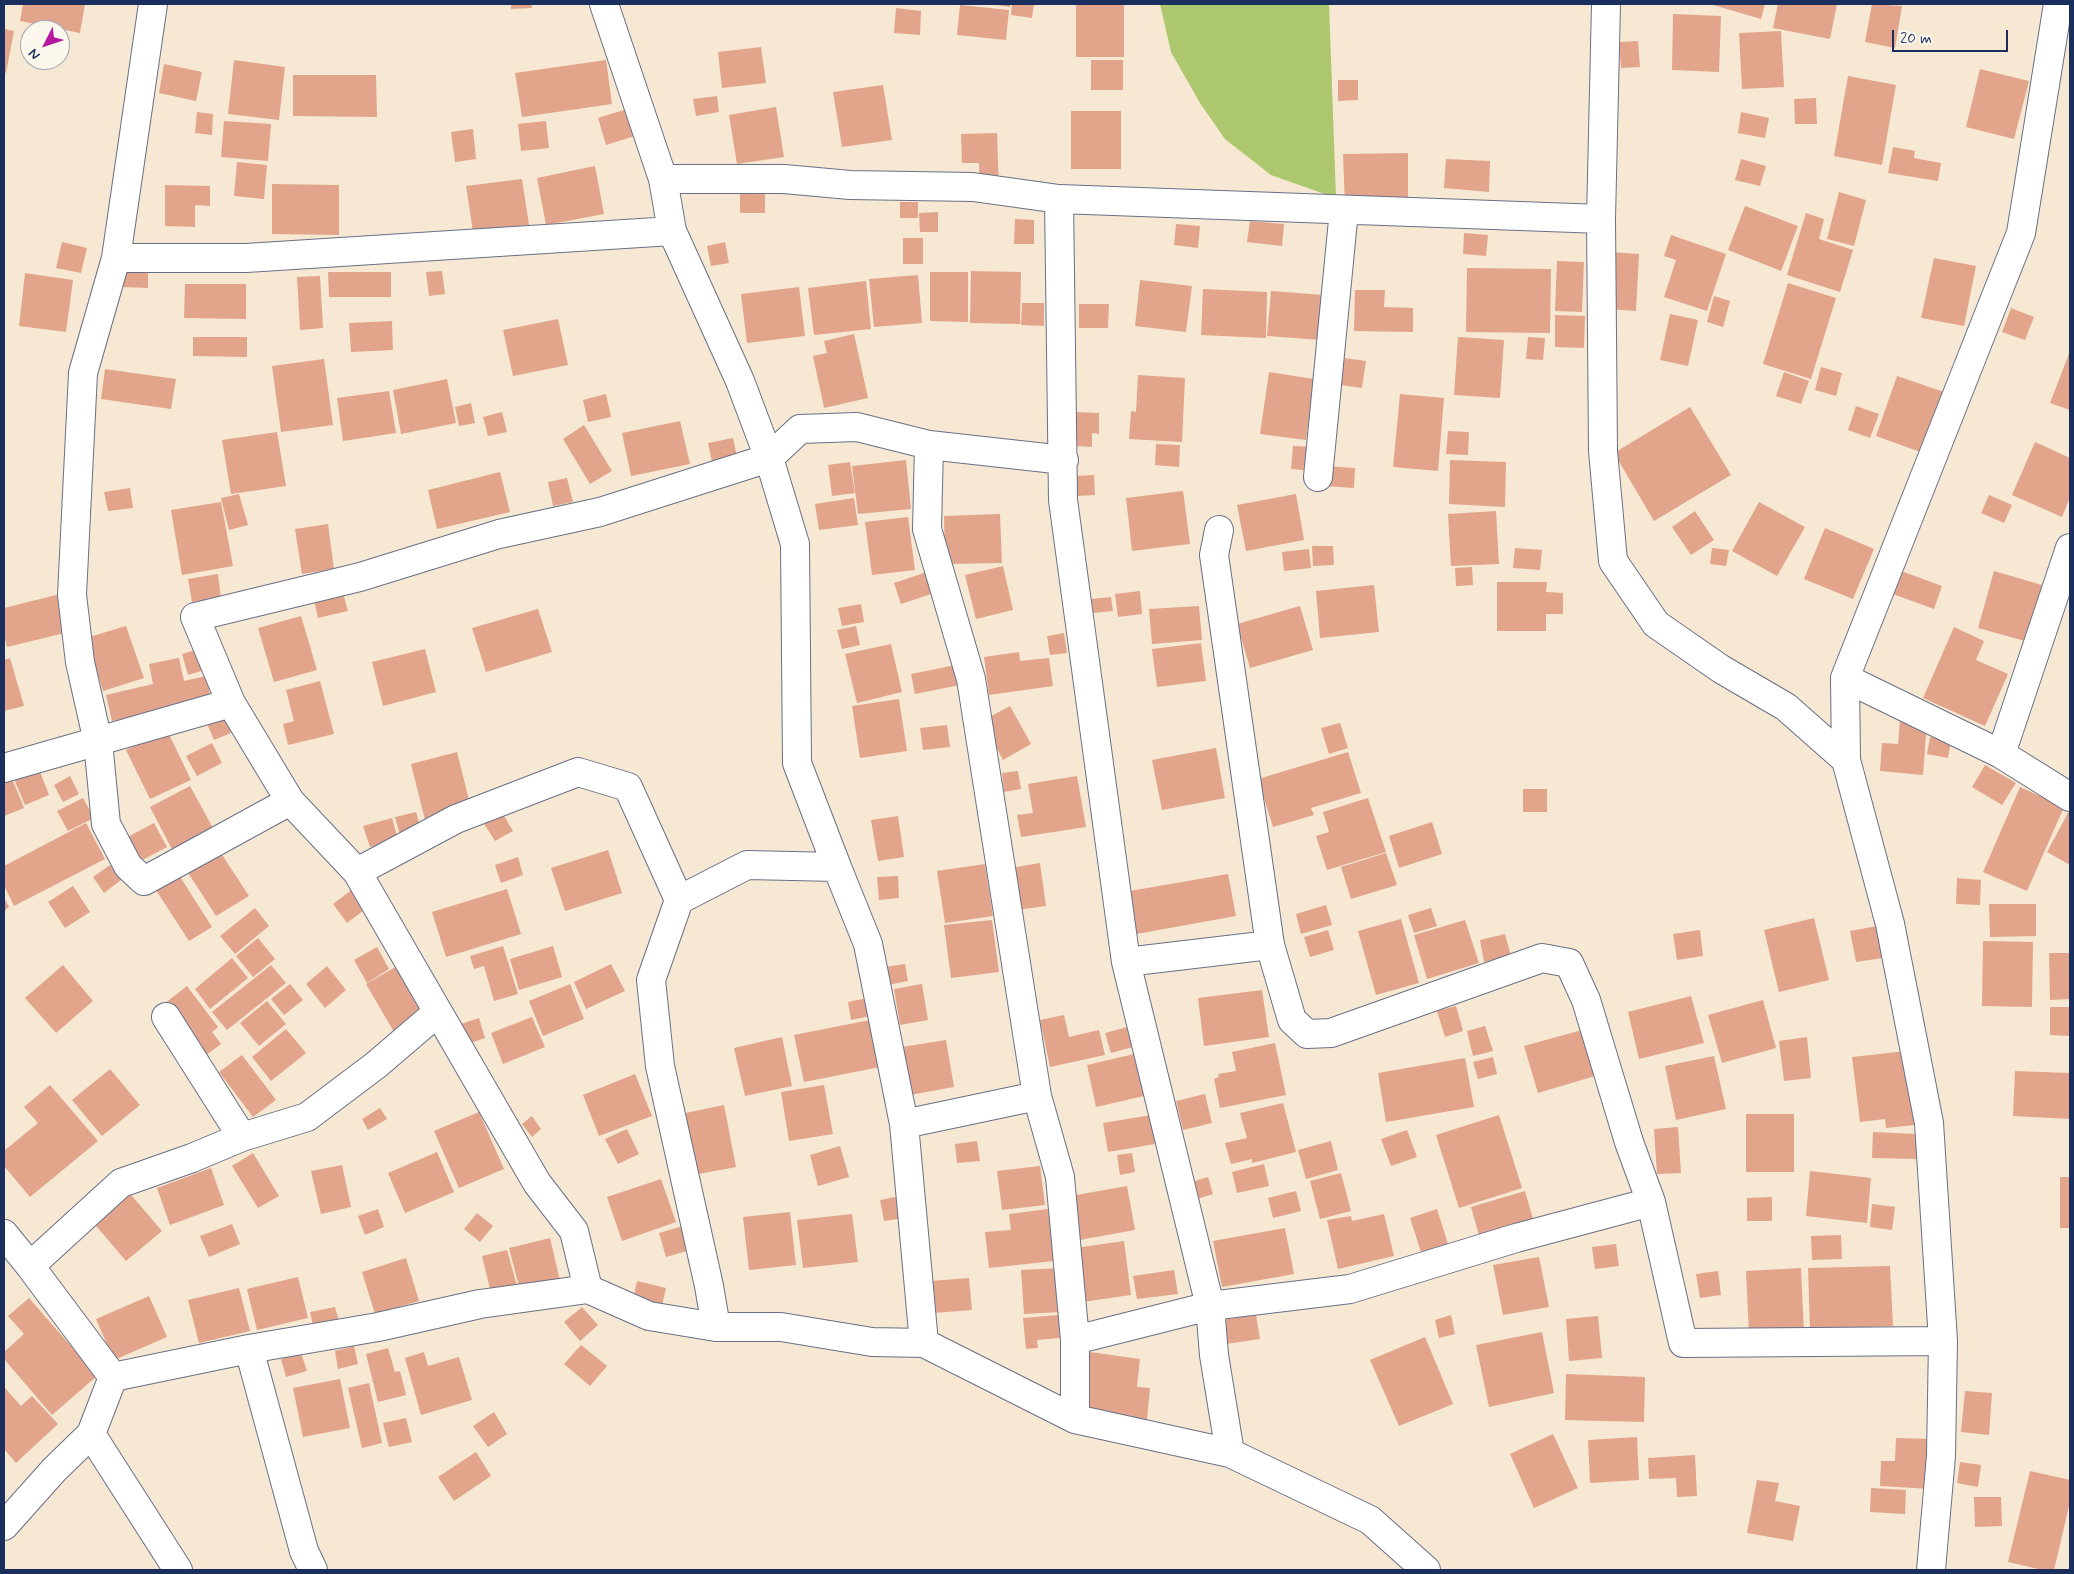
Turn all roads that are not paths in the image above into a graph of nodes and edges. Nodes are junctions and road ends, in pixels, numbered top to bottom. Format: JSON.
{"nodes":[{"id":1,"x":153,"y":4,"type":"edge"},
{"id":2,"x":604,"y":4,"type":"edge"},
{"id":3,"x":1606,"y":4,"type":"edge"},
{"id":4,"x":2059,"y":4,"type":"edge"},
{"id":5,"x":2070,"y":9,"type":"edge"},
{"id":6,"x":663,"y":179,"type":"junction"},
{"id":7,"x":1059,"y":199,"type":"junction"},
{"id":8,"x":1344,"y":210,"type":"junction"},
{"id":9,"x":1602,"y":219,"type":"junction"},
{"id":10,"x":672,"y":231,"type":"junction"},
{"id":11,"x":116,"y":258,"type":"junction"},
{"id":12,"x":929,"y":445,"type":"junction"},
{"id":13,"x":769,"y":458,"type":"junction"},
{"id":14,"x":1064,"y":460,"type":"junction"},
{"id":15,"x":1318,"y":477,"type":"dead end"},
{"id":16,"x":1219,"y":530,"type":"dead end"},
{"id":17,"x":2070,"y":548,"type":"edge"},
{"id":18,"x":1845,"y":678,"type":"junction"},
{"id":19,"x":231,"y":703,"type":"junction"},
{"id":20,"x":98,"y":742,"type":"junction"},
{"id":21,"x":2001,"y":754,"type":"junction"},
{"id":22,"x":1846,"y":760,"type":"junction"},
{"id":23,"x":4,"y":768,"type":"edge"},
{"id":24,"x":2070,"y":796,"type":"edge"},
{"id":25,"x":290,"y":801,"type":"junction"},
{"id":26,"x":837,"y":867,"type":"junction"},
{"id":27,"x":357,"y":872,"type":"junction"},
{"id":28,"x":679,"y":900,"type":"junction"},
{"id":29,"x":1270,"y":945,"type":"junction"},
{"id":30,"x":1126,"y":962,"type":"junction"},
{"id":31,"x":438,"y":1012,"type":"junction"},
{"id":32,"x":166,"y":1017,"type":"dead end"},
{"id":33,"x":1036,"y":1096,"type":"junction"},
{"id":34,"x":904,"y":1124,"type":"junction"},
{"id":35,"x":242,"y":1137,"type":"junction"},
{"id":36,"x":1651,"y":1202,"type":"junction"},
{"id":37,"x":4,"y":1234,"type":"edge"},
{"id":38,"x":30,"y":1266,"type":"junction"},
{"id":39,"x":588,"y":1289,"type":"junction"},
{"id":40,"x":1210,"y":1306,"type":"junction"},
{"id":41,"x":716,"y":1327,"type":"junction"},
{"id":42,"x":1075,"y":1340,"type":"junction"},
{"id":43,"x":1943,"y":1341,"type":"junction"},
{"id":44,"x":924,"y":1343,"type":"junction"},
{"id":45,"x":249,"y":1348,"type":"junction"},
{"id":46,"x":113,"y":1377,"type":"junction"},
{"id":47,"x":1075,"y":1419,"type":"junction"},
{"id":48,"x":90,"y":1434,"type":"junction"},
{"id":49,"x":1230,"y":1453,"type":"junction"},
{"id":50,"x":4,"y":1526,"type":"edge"},
{"id":51,"x":178,"y":1570,"type":"edge"},
{"id":52,"x":313,"y":1570,"type":"edge"},
{"id":53,"x":1426,"y":1570,"type":"edge"},
{"id":54,"x":1931,"y":1570,"type":"edge"}],
"edges":[{"from":1,"to":11,"type":"street"},
{"from":2,"to":6,"type":"street"},
{"from":3,"to":9,"type":"street"},
{"from":4,"to":5,"type":"street"},
{"from":4,"to":18,"type":"street"},
{"from":6,"to":7,"type":"street"},
{"from":6,"to":10,"type":"street"},
{"from":7,"to":8,"type":"street"},
{"from":7,"to":14,"type":"street"},
{"from":8,"to":9,"type":"street"},
{"from":8,"to":15,"type":"street"},
{"from":9,"to":22,"type":"street"},
{"from":10,"to":11,"type":"street"},
{"from":10,"to":13,"type":"street"},
{"from":11,"to":20,"type":"street"},
{"from":12,"to":13,"type":"street"},
{"from":12,"to":14,"type":"street"},
{"from":12,"to":33,"type":"street"},
{"from":13,"to":19,"type":"street"},
{"from":13,"to":26,"type":"street"},
{"from":14,"to":30,"type":"street"},
{"from":16,"to":29,"type":"street"},
{"from":17,"to":21,"type":"street"},
{"from":18,"to":21,"type":"street"},
{"from":18,"to":22,"type":"street"},
{"from":19,"to":20,"type":"street"},
{"from":19,"to":25,"type":"street"},
{"from":20,"to":23,"type":"street"},
{"from":20,"to":25,"type":"street"},
{"from":21,"to":24,"type":"street"},
{"from":22,"to":43,"type":"street"},
{"from":25,"to":27,"type":"street"},
{"from":26,"to":28,"type":"street"},
{"from":26,"to":34,"type":"street"},
{"from":27,"to":28,"type":"street"},
{"from":27,"to":31,"type":"street"},
{"from":28,"to":41,"type":"street"},
{"from":29,"to":30,"type":"street"},
{"from":29,"to":36,"type":"street"},
{"from":30,"to":40,"type":"street"},
{"from":31,"to":35,"type":"street"},
{"from":31,"to":39,"type":"street"},
{"from":32,"to":35,"type":"street"},
{"from":33,"to":34,"type":"street"},
{"from":33,"to":42,"type":"street"},
{"from":34,"to":44,"type":"street"},
{"from":35,"to":38,"type":"street"},
{"from":36,"to":40,"type":"street"},
{"from":36,"to":43,"type":"street"},
{"from":37,"to":38,"type":"street"},
{"from":38,"to":46,"type":"street"},
{"from":39,"to":41,"type":"street"},
{"from":39,"to":45,"type":"street"},
{"from":40,"to":42,"type":"street"},
{"from":40,"to":49,"type":"street"},
{"from":41,"to":44,"type":"street"},
{"from":42,"to":47,"type":"street"},
{"from":43,"to":54,"type":"street"},
{"from":44,"to":47,"type":"street"},
{"from":45,"to":46,"type":"street"},
{"from":45,"to":52,"type":"street"},
{"from":46,"to":48,"type":"street"},
{"from":47,"to":49,"type":"street"},
{"from":48,"to":50,"type":"street"},
{"from":48,"to":51,"type":"street"},
{"from":49,"to":53,"type":"street"}]}
